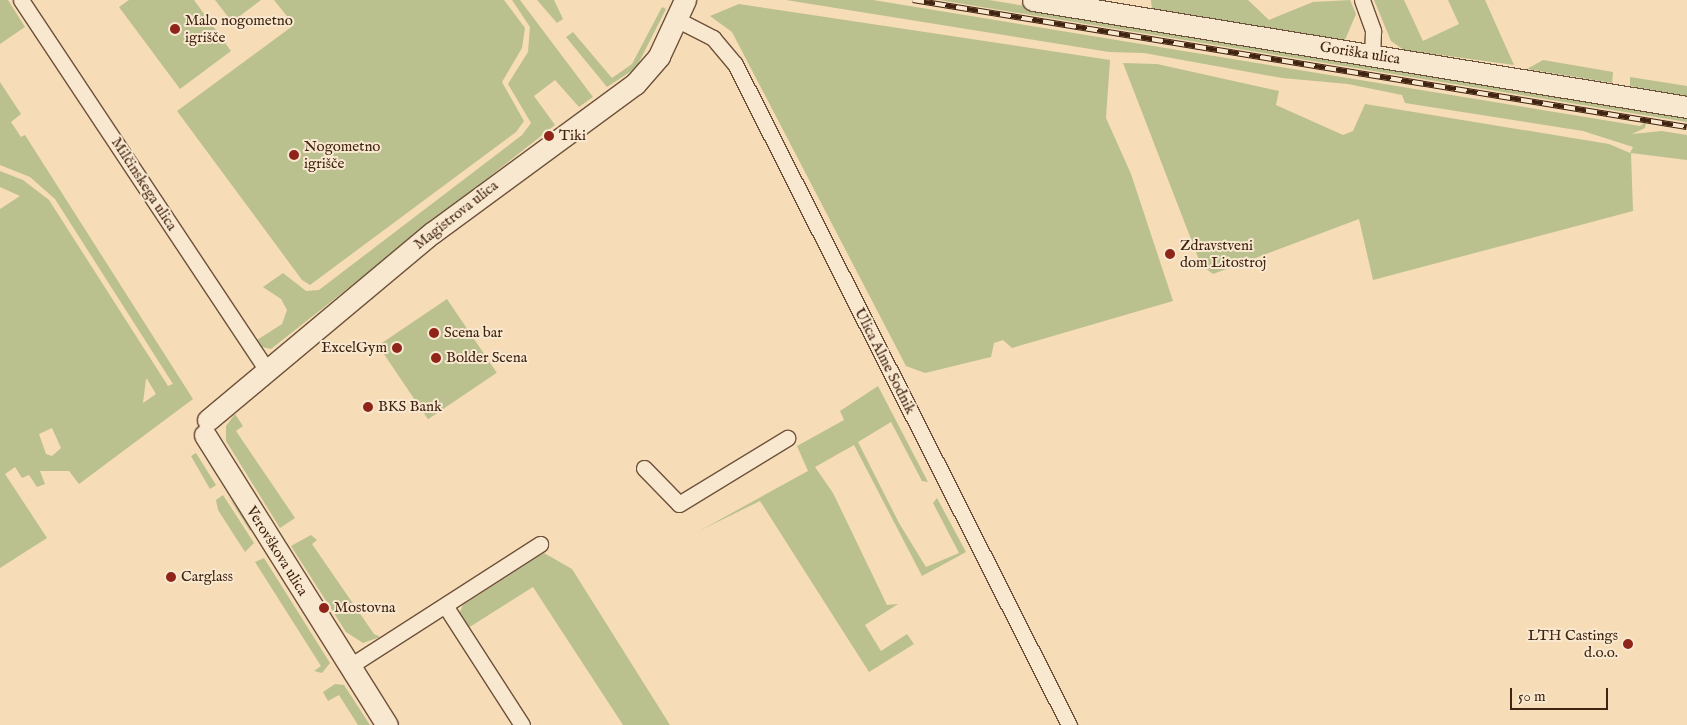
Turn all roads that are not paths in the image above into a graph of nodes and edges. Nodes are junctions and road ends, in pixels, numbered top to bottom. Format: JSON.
{"nodes":[{"id":1,"x":21,"y":0,"type":"edge"},
{"id":2,"x":1033,"y":0,"type":"edge"},
{"id":3,"x":1362,"y":0,"type":"edge"},
{"id":4,"x":681,"y":9,"type":"edge"},
{"id":5,"x":1372,"y":55,"type":"junction"},
{"id":6,"x":1687,"y":107,"type":"edge"},
{"id":7,"x":266,"y":369,"type":"junction"},
{"id":8,"x":207,"y":428,"type":"joint"},
{"id":9,"x":788,"y":438,"type":"dead end"},
{"id":10,"x":644,"y":468,"type":"dead end"},
{"id":11,"x":540,"y":544,"type":"dead end"},
{"id":12,"x":446,"y":607,"type":"junction"},
{"id":13,"x":350,"y":666,"type":"junction"},
{"id":14,"x":387,"y":725,"type":"edge"},
{"id":15,"x":522,"y":725,"type":"edge"},
{"id":16,"x":1069,"y":725,"type":"edge"}],
"edges":[{"from":1,"to":7,"type":"street","name":"Milčinskega ulica"},
{"from":2,"to":5,"type":"street","name":"Goriška ulica"},
{"from":3,"to":5,"type":"street"},
{"from":4,"to":7,"type":"street","name":"Magistrova ulica"},
{"from":4,"to":16,"type":"street","name":"Ulica Alme Sodnik"},
{"from":5,"to":6,"type":"street","name":"Goriška ulica"},
{"from":7,"to":8,"type":"street","name":"Magistrova ulica"},
{"from":8,"to":13,"type":"street","name":"Verovškova ulica"},
{"from":9,"to":10,"type":"street"},
{"from":11,"to":12,"type":"street"},
{"from":12,"to":13,"type":"street"},
{"from":12,"to":15,"type":"street"},
{"from":13,"to":14,"type":"street","name":"Verovškova ulica"}]}
